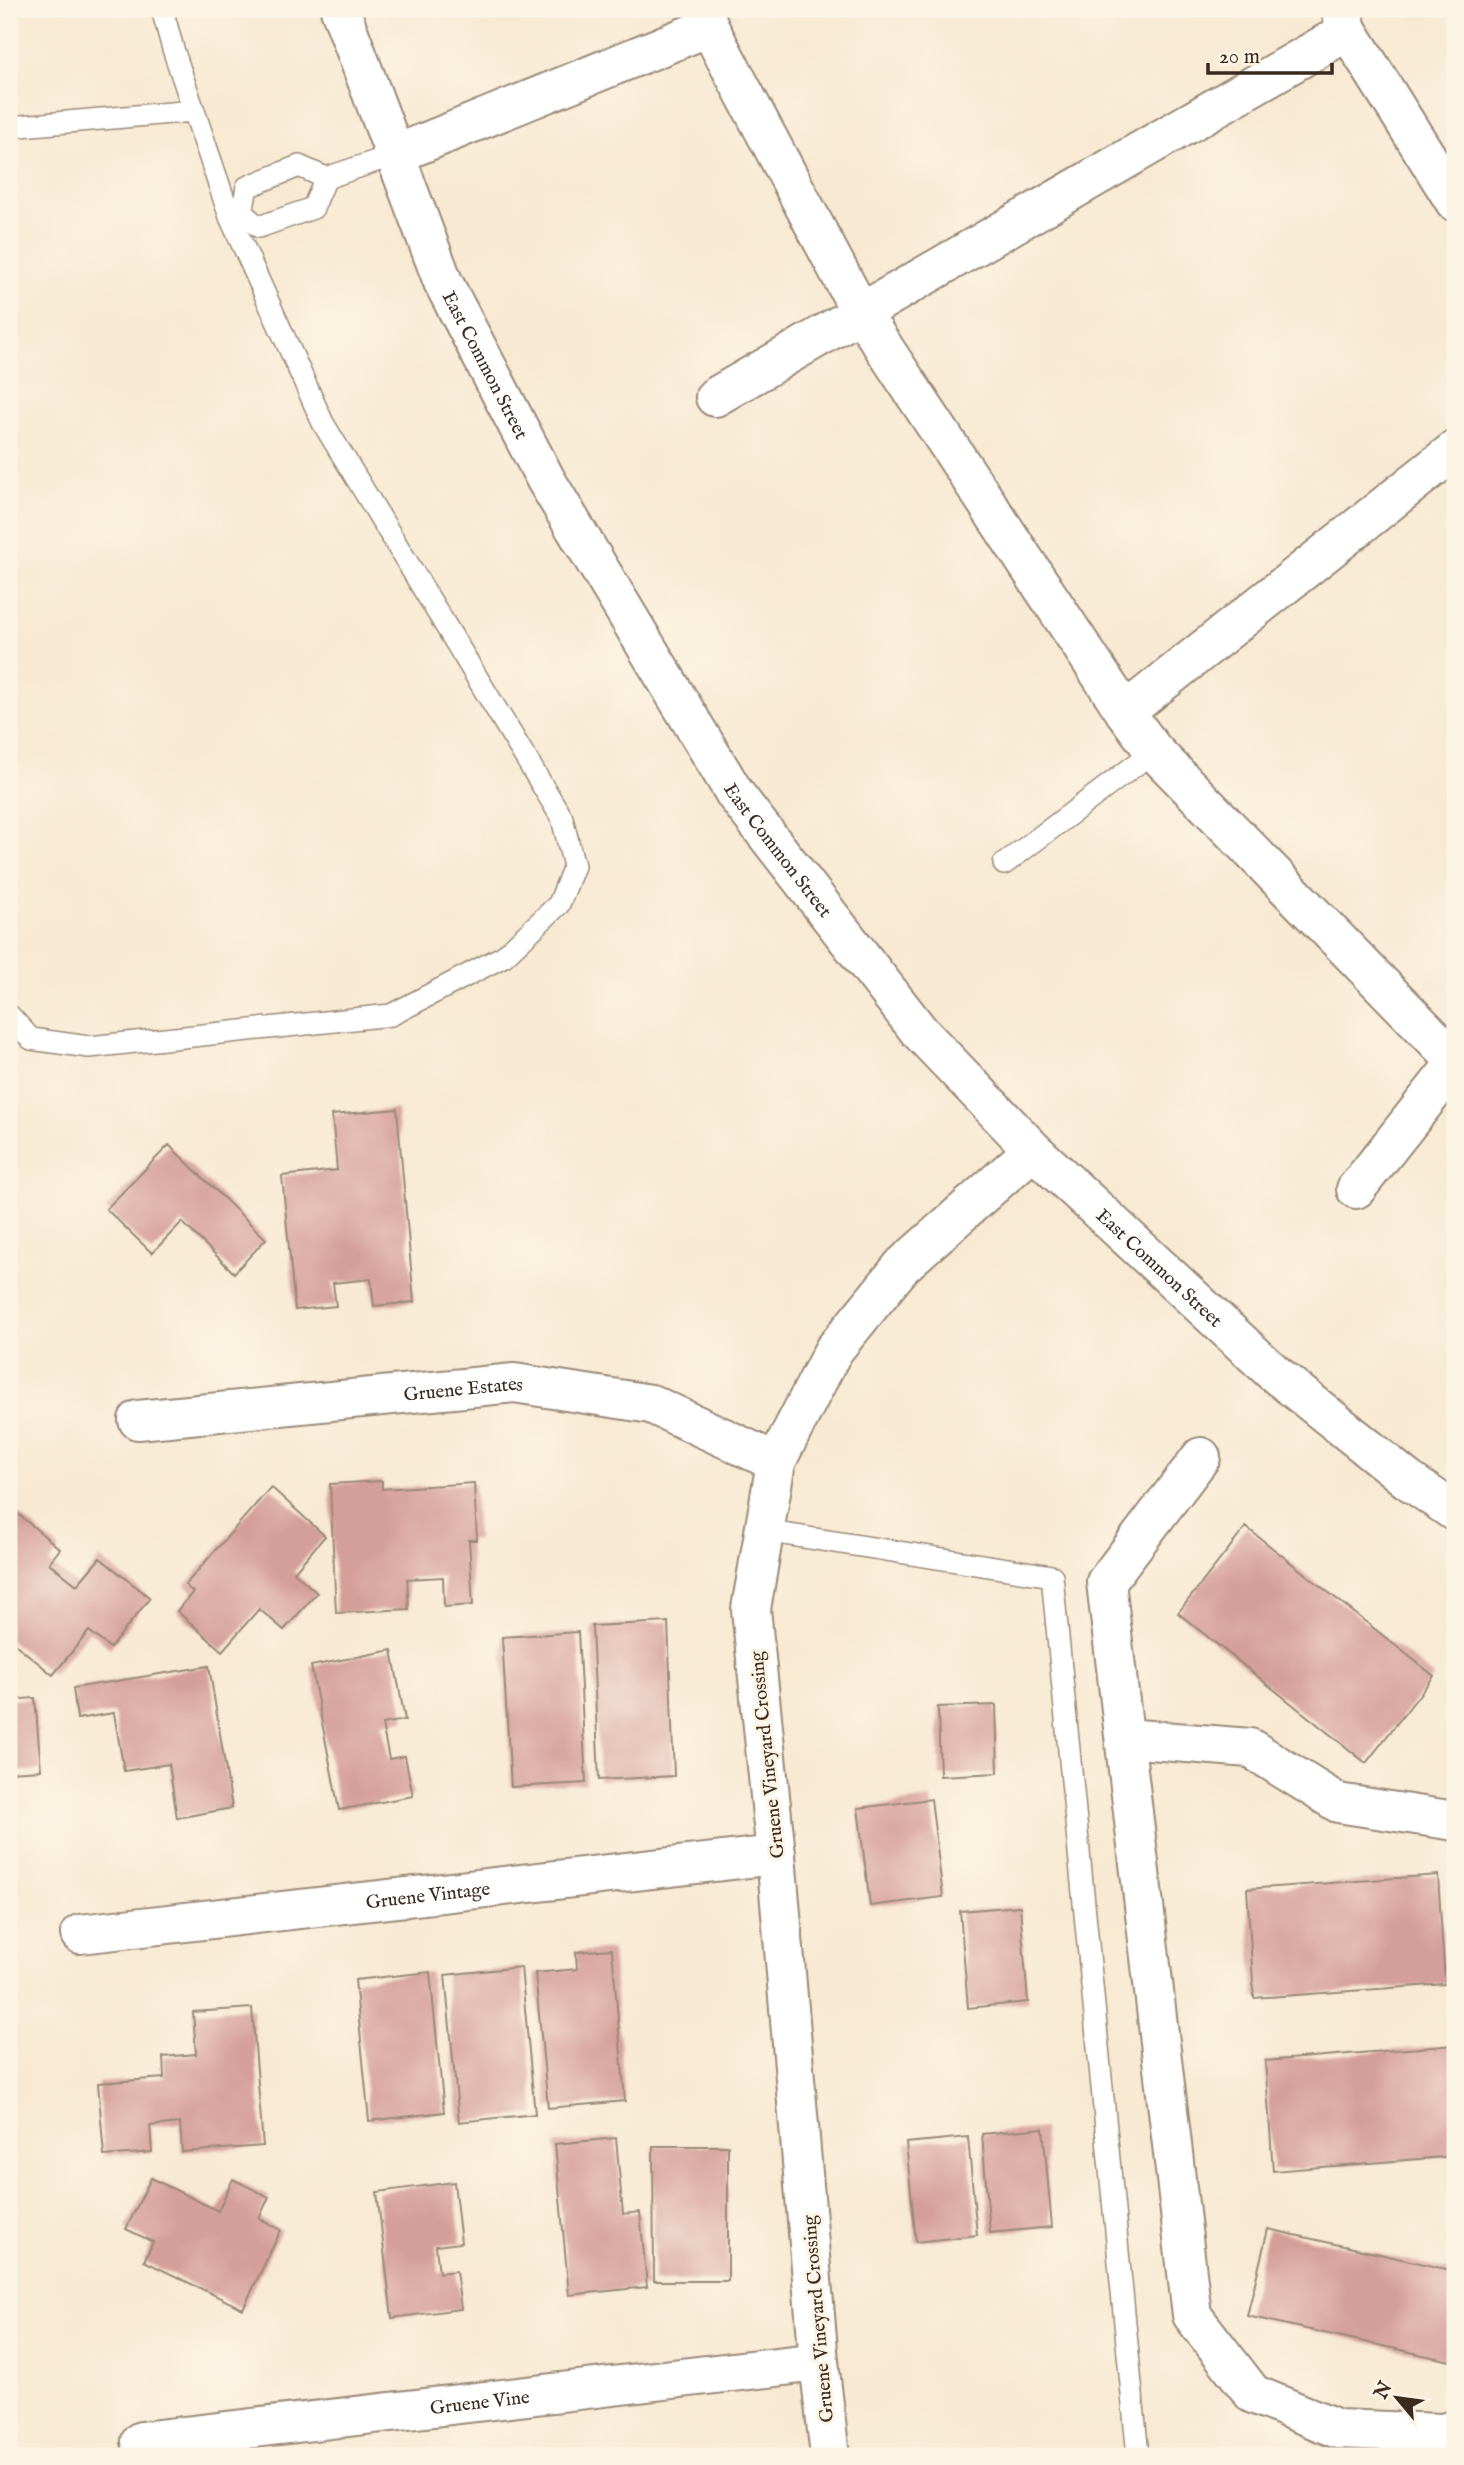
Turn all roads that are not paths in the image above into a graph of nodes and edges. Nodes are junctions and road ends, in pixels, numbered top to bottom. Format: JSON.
{"nodes":[{"id":1,"x":162,"y":9,"type":"edge"},
{"id":2,"x":340,"y":9,"type":"edge"},
{"id":3,"x":707,"y":18,"type":"edge"},
{"id":4,"x":1344,"y":20,"type":"edge"},
{"id":5,"x":194,"y":111,"type":"junction"},
{"id":6,"x":9,"y":127,"type":"edge"},
{"id":7,"x":394,"y":155,"type":"junction"},
{"id":8,"x":326,"y":178,"type":"junction"},
{"id":9,"x":1455,"y":202,"type":"edge"},
{"id":10,"x":236,"y":215,"type":"junction"},
{"id":11,"x":861,"y":313,"type":"junction"},
{"id":12,"x":715,"y":397,"type":"dead end"},
{"id":13,"x":1455,"y":450,"type":"edge"},
{"id":14,"x":1125,"y":712,"type":"junction"},
{"id":15,"x":1154,"y":751,"type":"junction"},
{"id":16,"x":1004,"y":864,"type":"dead end"},
{"id":17,"x":9,"y":1015,"type":"edge"},
{"id":18,"x":1455,"y":1062,"type":"edge"},
{"id":19,"x":1033,"y":1150,"type":"junction"},
{"id":20,"x":1356,"y":1189,"type":"dead end"},
{"id":21,"x":138,"y":1420,"type":"dead end"},
{"id":22,"x":1201,"y":1457,"type":"dead end"},
{"id":23,"x":776,"y":1462,"type":"junction"},
{"id":24,"x":1455,"y":1512,"type":"edge"},
{"id":25,"x":764,"y":1531,"type":"junction"},
{"id":26,"x":1125,"y":1738,"type":"junction"},
{"id":27,"x":1455,"y":1821,"type":"edge"},
{"id":28,"x":776,"y":1855,"type":"junction"},
{"id":29,"x":80,"y":1934,"type":"dead end"},
{"id":30,"x":819,"y":2362,"type":"junction"},
{"id":31,"x":1455,"y":2430,"type":"edge"},
{"id":32,"x":141,"y":2441,"type":"dead end"},
{"id":33,"x":1381,"y":2443,"type":"edge"},
{"id":34,"x":830,"y":2456,"type":"edge"},
{"id":35,"x":1138,"y":2456,"type":"edge"}],
"edges":[{"from":1,"to":5,"type":"lane"},
{"from":2,"to":7,"type":"street","name":"East Common Street"},
{"from":3,"to":7,"type":"street"},
{"from":3,"to":11,"type":"street"},
{"from":4,"to":9,"type":"street"},
{"from":4,"to":11,"type":"street"},
{"from":5,"to":6,"type":"lane"},
{"from":5,"to":10,"type":"lane"},
{"from":7,"to":8,"type":"lane"},
{"from":7,"to":19,"type":"street","name":"East Common Street"},
{"from":8,"to":10,"type":"lane"},
{"from":8,"to":10,"type":"lane"},
{"from":10,"to":17,"type":"lane"},
{"from":11,"to":12,"type":"street"},
{"from":11,"to":14,"type":"street"},
{"from":13,"to":14,"type":"street"},
{"from":14,"to":15,"type":"street"},
{"from":15,"to":16,"type":"lane"},
{"from":15,"to":18,"type":"street"},
{"from":18,"to":20,"type":"street"},
{"from":19,"to":23,"type":"street","name":"Gruene Vineyard Crossing"},
{"from":19,"to":24,"type":"street","name":"East Common Street"},
{"from":21,"to":23,"type":"street","name":"Gruene Estates"},
{"from":22,"to":26,"type":"street"},
{"from":23,"to":25,"type":"street","name":"Gruene Vineyard Crossing"},
{"from":25,"to":28,"type":"street","name":"Gruene Vineyard Crossing"},
{"from":25,"to":35,"type":"lane"},
{"from":26,"to":27,"type":"street"},
{"from":26,"to":33,"type":"street"},
{"from":28,"to":29,"type":"street","name":"Gruene Vintage"},
{"from":28,"to":30,"type":"street","name":"Gruene Vineyard Crossing"},
{"from":30,"to":32,"type":"street","name":"Gruene Vine"},
{"from":30,"to":34,"type":"street","name":"Gruene Vineyard Crossing"},
{"from":31,"to":33,"type":"street"}]}
